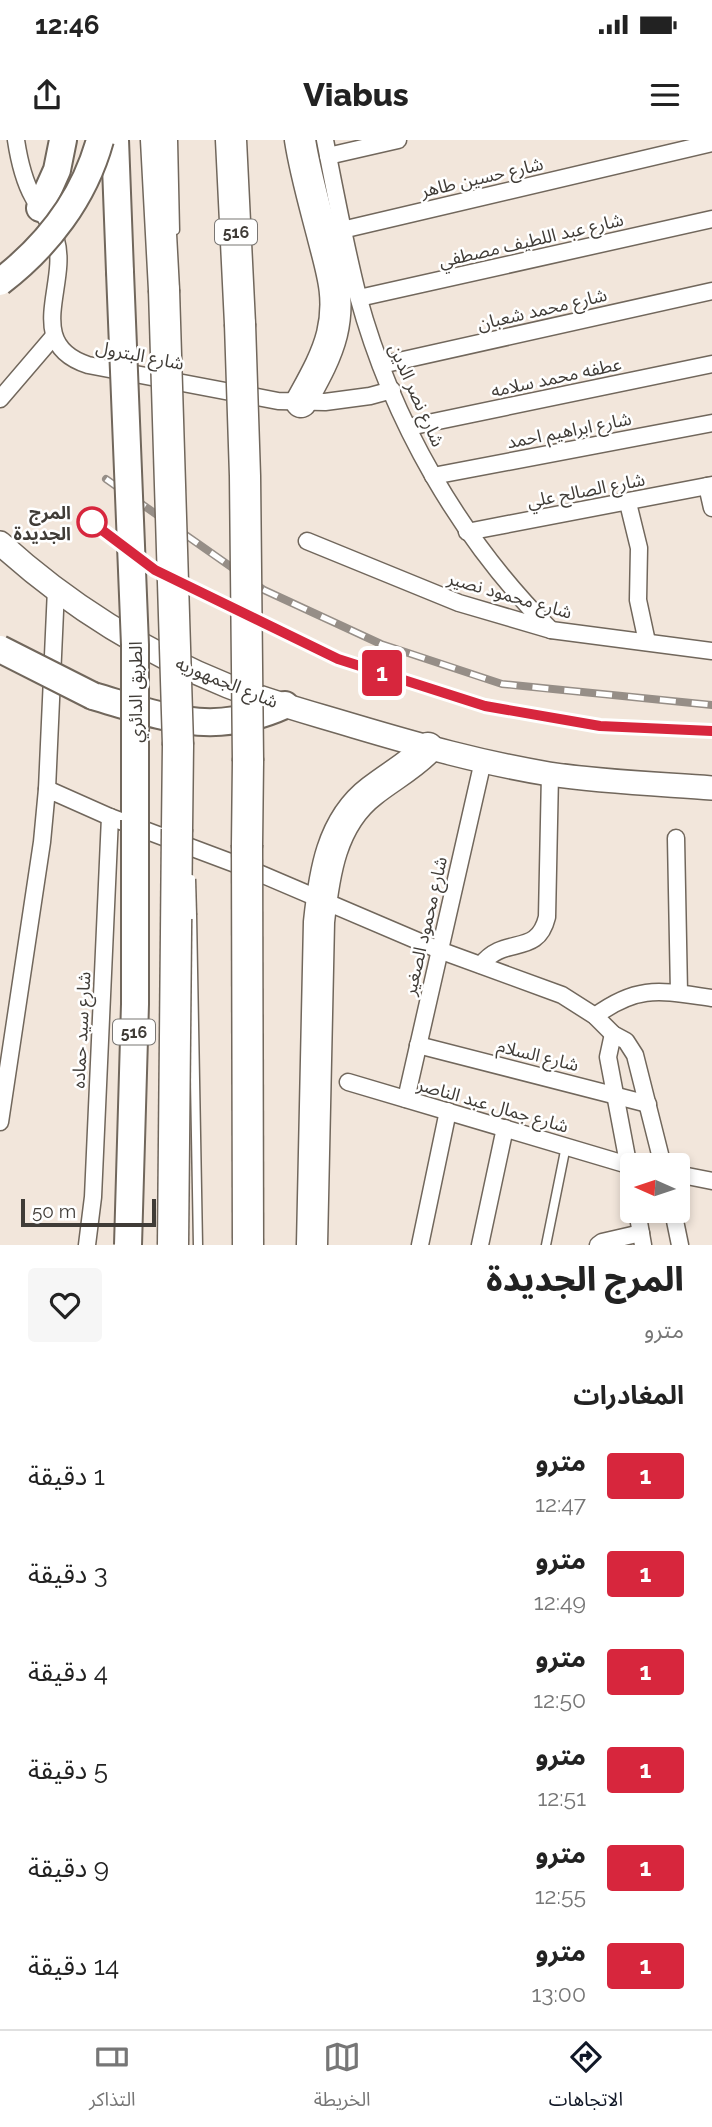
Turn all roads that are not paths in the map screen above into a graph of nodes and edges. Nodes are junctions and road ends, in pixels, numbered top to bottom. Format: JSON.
{"nodes":[{"id":1,"x":16,"y":140,"type":"edge"},
{"id":2,"x":63,"y":140,"type":"edge"},
{"id":3,"x":100,"y":140,"type":"edge"},
{"id":4,"x":115,"y":140,"type":"edge"},
{"id":5,"x":156,"y":140,"type":"edge"},
{"id":6,"x":173,"y":140,"type":"edge"},
{"id":7,"x":231,"y":140,"type":"edge"},
{"id":8,"x":300,"y":140,"type":"edge"},
{"id":9,"x":398,"y":140,"type":"edge"},
{"id":10,"x":712,"y":143,"type":"edge"},
{"id":11,"x":326,"y":148,"type":"edge"},
{"id":12,"x":40,"y":208,"type":"junction"},
{"id":13,"x":712,"y":219,"type":"edge"},
{"id":14,"x":342,"y":230,"type":"junction"},
{"id":15,"x":176,"y":237,"type":"dead end"},
{"id":16,"x":1,"y":282,"type":"edge"},
{"id":17,"x":712,"y":290,"type":"edge"},
{"id":18,"x":359,"y":299,"type":"junction"},
{"id":19,"x":54,"y":335,"type":"junction"},
{"id":20,"x":712,"y":363,"type":"edge"},
{"id":21,"x":380,"y":365,"type":"junction"},
{"id":22,"x":180,"y":377,"type":"dead end"},
{"id":23,"x":180,"y":390,"type":"dead end"},
{"id":24,"x":392,"y":390,"type":"junction"},
{"id":25,"x":0,"y":399,"type":"edge"},
{"id":26,"x":301,"y":402,"type":"junction"},
{"id":27,"x":712,"y":423,"type":"edge"},
{"id":28,"x":409,"y":427,"type":"junction"},
{"id":29,"x":433,"y":476,"type":"junction"},
{"id":30,"x":709,"y":486,"type":"edge"},
{"id":31,"x":628,"y":503,"type":"junction"},
{"id":32,"x":712,"y":508,"type":"edge"},
{"id":33,"x":467,"y":532,"type":"junction"},
{"id":34,"x":307,"y":541,"type":"dead end"},
{"id":35,"x":0,"y":543,"type":"edge"},
{"id":36,"x":56,"y":589,"type":"junction"},
{"id":37,"x":551,"y":630,"type":"junction"},
{"id":38,"x":647,"y":642,"type":"junction"},
{"id":39,"x":0,"y":649,"type":"edge"},
{"id":40,"x":712,"y":651,"type":"edge"},
{"id":41,"x":185,"y":656,"type":"dead end"},
{"id":42,"x":285,"y":705,"type":"junction"},
{"id":43,"x":428,"y":748,"type":"junction"},
{"id":44,"x":188,"y":750,"type":"dead end"},
{"id":45,"x":483,"y":761,"type":"junction"},
{"id":46,"x":550,"y":774,"type":"junction"},
{"id":47,"x":712,"y":788,"type":"edge"},
{"id":48,"x":47,"y":789,"type":"junction"},
{"id":49,"x":110,"y":817,"type":"junction"},
{"id":50,"x":190,"y":831,"type":"dead end"},
{"id":51,"x":676,"y":838,"type":"dead end"},
{"id":52,"x":191,"y":859,"type":"dead end"},
{"id":53,"x":191,"y":873,"type":"dead end"},
{"id":54,"x":321,"y":900,"type":"junction"},
{"id":55,"x":439,"y":950,"type":"junction"},
{"id":56,"x":481,"y":965,"type":"junction"},
{"id":57,"x":679,"y":993,"type":"junction"},
{"id":58,"x":712,"y":998,"type":"edge"},
{"id":59,"x":595,"y":1016,"type":"junction"},
{"id":60,"x":613,"y":1034,"type":"junction"},
{"id":61,"x":418,"y":1045,"type":"junction"},
{"id":62,"x":5,"y":1051,"type":"edge"},
{"id":63,"x":348,"y":1082,"type":"dead end"},
{"id":64,"x":615,"y":1095,"type":"junction"},
{"id":65,"x":406,"y":1099,"type":"junction"},
{"id":66,"x":648,"y":1104,"type":"junction"},
{"id":67,"x":448,"y":1111,"type":"junction"},
{"id":68,"x":0,"y":1122,"type":"edge"},
{"id":69,"x":505,"y":1128,"type":"junction"},
{"id":70,"x":566,"y":1146,"type":"junction"},
{"id":71,"x":626,"y":1153,"type":"edge"},
{"id":72,"x":660,"y":1153,"type":"edge"},
{"id":73,"x":620,"y":1163,"type":"edge"},
{"id":74,"x":690,"y":1177,"type":"edge"},
{"id":75,"x":712,"y":1181,"type":"edge"},
{"id":76,"x":675,"y":1223,"type":"edge"},
{"id":77,"x":642,"y":1239,"type":"edge"},
{"id":78,"x":87,"y":1245,"type":"edge"},
{"id":79,"x":128,"y":1245,"type":"edge"},
{"id":80,"x":173,"y":1245,"type":"edge"},
{"id":81,"x":198,"y":1245,"type":"edge"},
{"id":82,"x":248,"y":1245,"type":"edge"},
{"id":83,"x":312,"y":1245,"type":"edge"},
{"id":84,"x":420,"y":1245,"type":"edge"},
{"id":85,"x":480,"y":1245,"type":"edge"},
{"id":86,"x":546,"y":1245,"type":"edge"},
{"id":87,"x":598,"y":1245,"type":"edge"},
{"id":88,"x":680,"y":1245,"type":"edge"}],
"edges":[{"from":1,"to":12,"type":"street"},
{"from":2,"to":12,"type":"highway"},
{"from":3,"to":16,"type":"highway","bridge":true},
{"from":4,"to":79,"type":"highway","name":"الطريق الدائري","number":"516","bridge":true},
{"from":5,"to":80,"type":"highway","number":"516","bridge":true},
{"from":6,"to":15,"type":"lane"},
{"from":7,"to":82,"type":"highway","number":"516","bridge":true},
{"from":8,"to":26,"type":"highway"},
{"from":9,"to":11,"type":"street"},
{"from":10,"to":14,"type":"street","name":"شارع حسين طاهر"},
{"from":11,"to":14,"type":"street","name":"شارع نصر الدين"},
{"from":12,"to":19,"type":"street"},
{"from":13,"to":18,"type":"street","name":"شارع عبد اللطيف مصطفي"},
{"from":14,"to":18,"type":"street","name":"شارع نصر الدين"},
{"from":17,"to":21,"type":"street","name":"شارع محمد شعبان"},
{"from":18,"to":21,"type":"street","name":"شارع نصر الدين"},
{"from":19,"to":25,"type":"street"},
{"from":19,"to":26,"type":"street","name":"شارع البترول"},
{"from":20,"to":28,"type":"street","name":"عطفه محمد سلامه"},
{"from":21,"to":24,"type":"street","name":"شارع نصر الدين"},
{"from":22,"to":23,"type":"lane"},
{"from":24,"to":26,"type":"street","name":"شارع البترول"},
{"from":24,"to":28,"type":"street","name":"شارع نصر الدين"},
{"from":27,"to":29,"type":"street","name":"شارع ابراهيم احمد"},
{"from":28,"to":29,"type":"street","name":"شارع نصر الدين"},
{"from":29,"to":33,"type":"street","name":"شارع نصر الدين"},
{"from":30,"to":31,"type":"street","name":"شارع الصالح علي"},
{"from":30,"to":32,"type":"street"},
{"from":31,"to":33,"type":"street","name":"شارع الصالح علي"},
{"from":31,"to":38,"type":"street"},
{"from":33,"to":37,"type":"street","name":"شارع نصر الدين"},
{"from":34,"to":37,"type":"street","name":"شارع محمود نصير"},
{"from":35,"to":36,"type":"main road","name":"شارع الجمهوريه"},
{"from":36,"to":42,"type":"main road","name":"شارع الجمهوريه"},
{"from":36,"to":48,"type":"street"},
{"from":37,"to":38,"type":"street","name":"شارع محمود نصير"},
{"from":38,"to":40,"type":"street","name":"شارع محمود نصير"},
{"from":39,"to":42,"type":"highway","bridge":true},
{"from":41,"to":44,"type":"lane"},
{"from":42,"to":43,"type":"main road","name":"شارع الجمهوريه"},
{"from":43,"to":45,"type":"main road","name":"شارع الجمهوريه"},
{"from":43,"to":54,"type":"highway"},
{"from":45,"to":46,"type":"main road","name":"شارع الجمهوريه"},
{"from":45,"to":55,"type":"street","name":"شارع محمود الصغير"},
{"from":46,"to":47,"type":"main road","name":"شارع الجمهوريه"},
{"from":46,"to":56,"type":"street"},
{"from":48,"to":49,"type":"street"},
{"from":48,"to":62,"type":"street"},
{"from":49,"to":54,"type":"street"},
{"from":49,"to":78,"type":"street","name":"شارع سيد حماده"},
{"from":50,"to":52,"type":"lane"},
{"from":51,"to":57,"type":"street"},
{"from":53,"to":81,"type":"lane","bridge":true},
{"from":54,"to":55,"type":"street"},
{"from":54,"to":83,"type":"highway"},
{"from":55,"to":56,"type":"street"},
{"from":55,"to":61,"type":"street","name":"شارع محمود الصغير"},
{"from":56,"to":59,"type":"street"},
{"from":57,"to":58,"type":"street"},
{"from":57,"to":59,"type":"street"},
{"from":59,"to":60,"type":"street"},
{"from":60,"to":64,"type":"street"},
{"from":60,"to":66,"type":"street"},
{"from":61,"to":64,"type":"street","name":"شارع السلام"},
{"from":61,"to":65,"type":"street","name":"شارع محمود الصغير"},
{"from":62,"to":68,"type":"street"},
{"from":63,"to":65,"type":"street","name":"شارع جمال عبد الناصر"},
{"from":64,"to":66,"type":"street","name":"شارع السلام"},
{"from":64,"to":71,"type":"street"},
{"from":65,"to":67,"type":"street","name":"شارع جمال عبد الناصر"},
{"from":66,"to":72,"type":"street"},
{"from":67,"to":69,"type":"street","name":"شارع جمال عبد الناصر"},
{"from":67,"to":84,"type":"street"},
{"from":69,"to":70,"type":"street","name":"شارع جمال عبد الناصر"},
{"from":69,"to":85,"type":"street"},
{"from":70,"to":73,"type":"street","name":"شارع جمال عبد الناصر"},
{"from":70,"to":86,"type":"lane"},
{"from":74,"to":75,"type":"street"},
{"from":76,"to":88,"type":"street"},
{"from":77,"to":87,"type":"street"}]}
